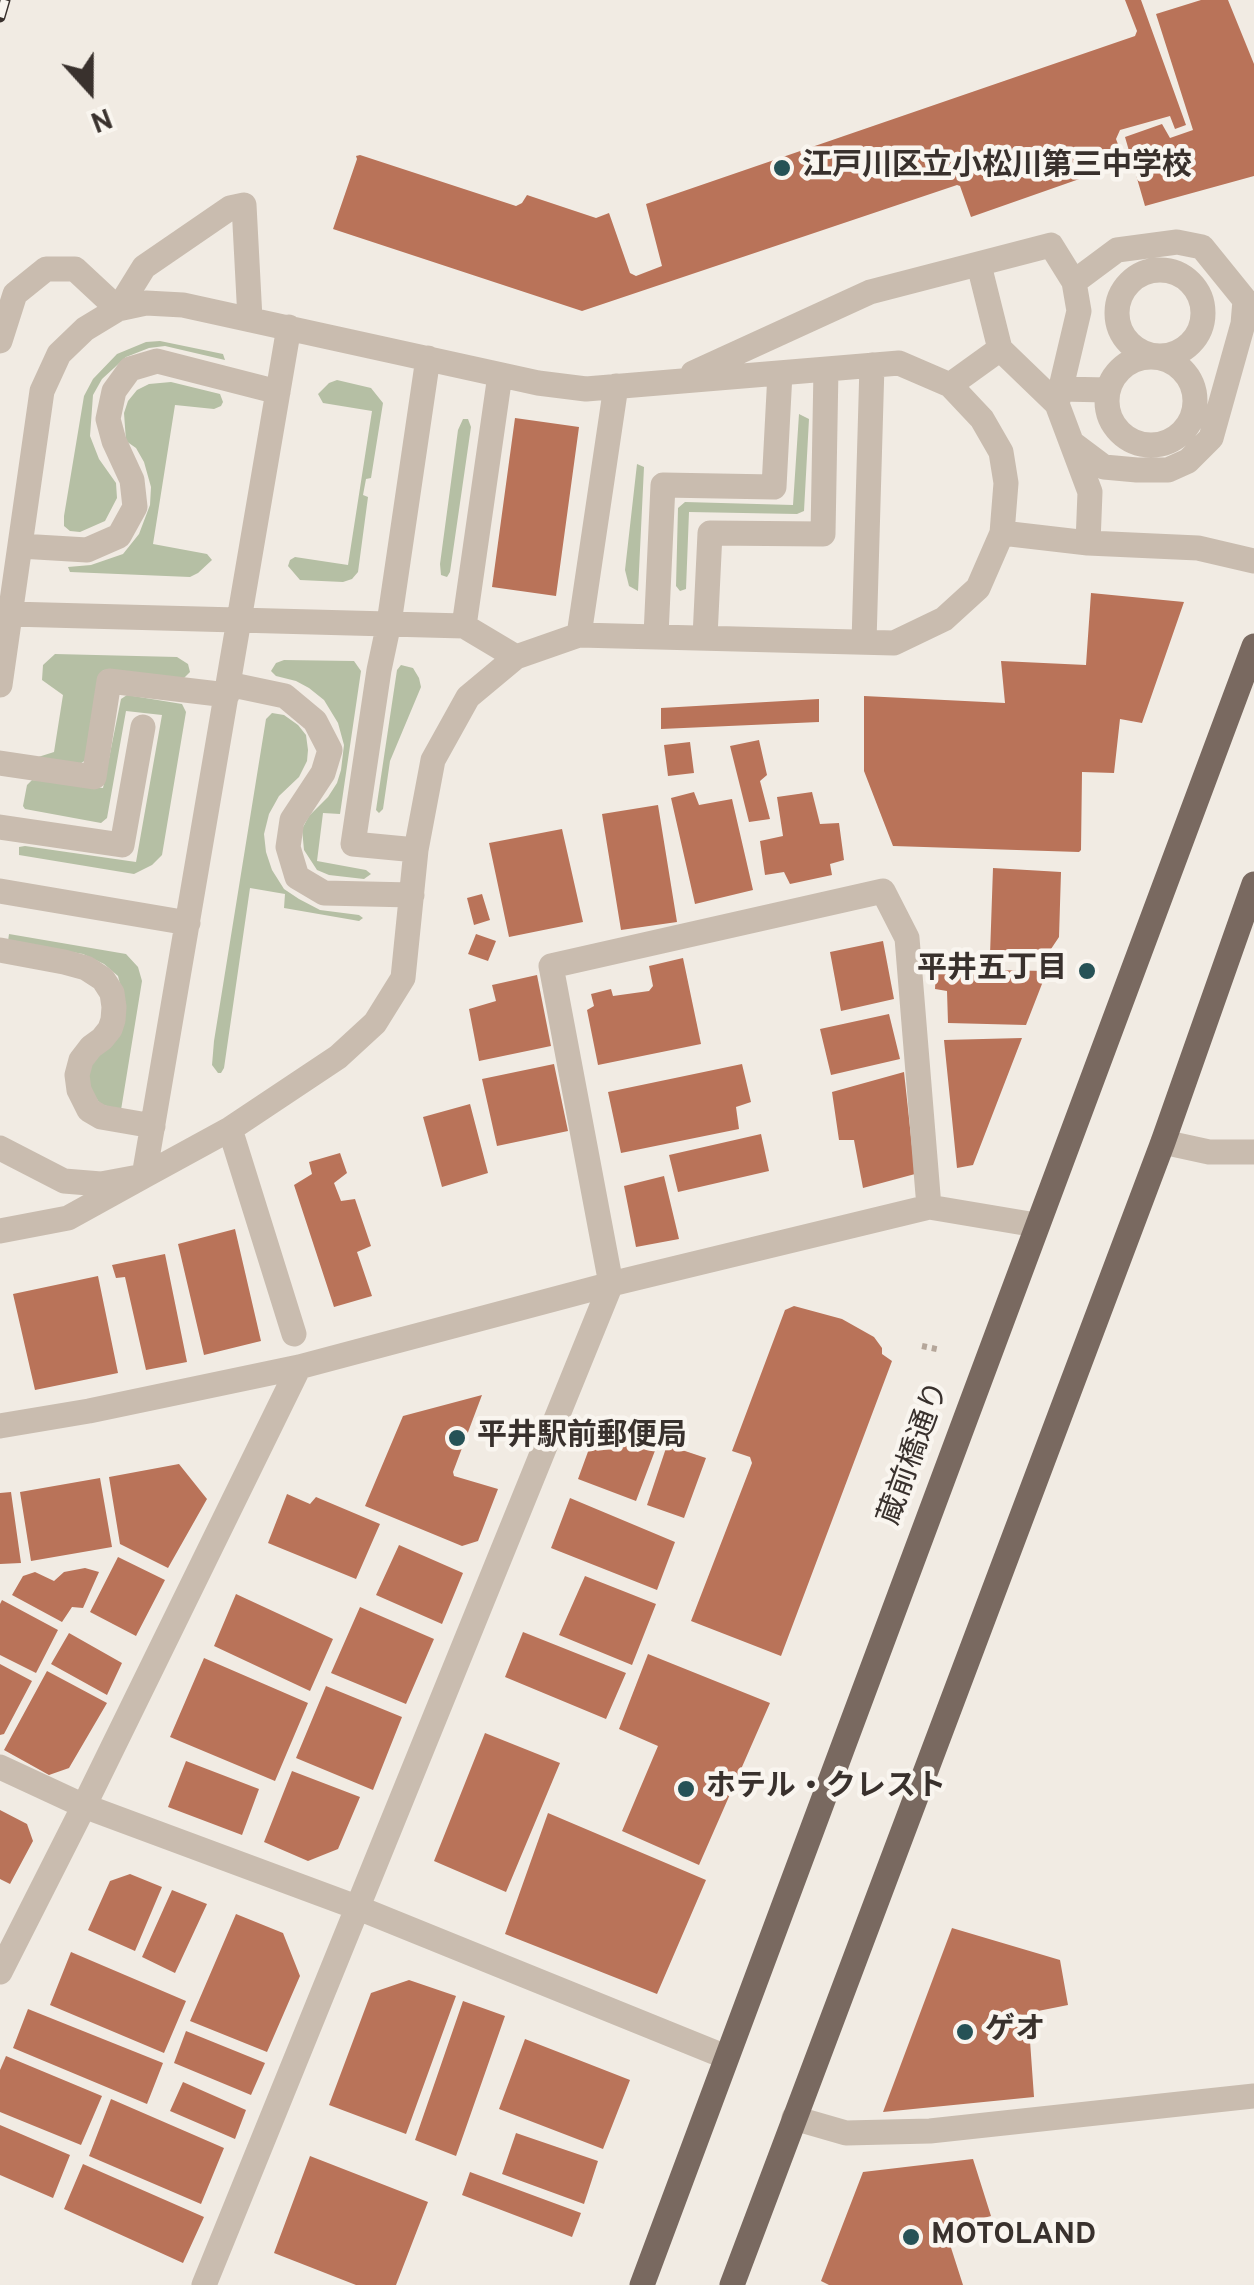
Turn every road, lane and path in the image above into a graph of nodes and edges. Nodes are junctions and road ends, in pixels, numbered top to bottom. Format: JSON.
{"nodes":[{"id":1,"x":978,"y":264,"type":"junction"},
{"id":2,"x":1074,"y":282,"type":"junction"},
{"id":3,"x":118,"y":309,"type":"junction"},
{"id":4,"x":1203,"y":316,"type":"junction"},
{"id":5,"x":250,"y":319,"type":"junction"},
{"id":6,"x":1243,"y":324,"type":"junction"},
{"id":7,"x":289,"y":328,"type":"junction"},
{"id":8,"x":0,"y":341,"type":"edge"},
{"id":9,"x":1000,"y":349,"type":"junction"},
{"id":10,"x":1154,"y":357,"type":"junction"},
{"id":11,"x":428,"y":358,"type":"junction"},
{"id":12,"x":872,"y":365,"type":"junction"},
{"id":13,"x":826,"y":369,"type":"junction"},
{"id":14,"x":780,"y":373,"type":"junction"},
{"id":15,"x":500,"y":374,"type":"junction"},
{"id":16,"x":674,"y":381,"type":"junction"},
{"id":17,"x":950,"y":385,"type":"junction"},
{"id":18,"x":616,"y":386,"type":"junction"},
{"id":19,"x":1108,"y":390,"type":"junction"},
{"id":20,"x":278,"y":392,"type":"junction"},
{"id":21,"x":1058,"y":396,"type":"junction"},
{"id":22,"x":1071,"y":442,"type":"junction"},
{"id":23,"x":1002,"y":534,"type":"junction"},
{"id":24,"x":1088,"y":543,"type":"junction"},
{"id":25,"x":20,"y":546,"type":"junction"},
{"id":26,"x":1254,"y":561,"type":"edge"},
{"id":27,"x":10,"y":614,"type":"junction"},
{"id":28,"x":239,"y":620,"type":"junction"},
{"id":29,"x":389,"y":623,"type":"junction"},
{"id":30,"x":464,"y":626,"type":"junction"},
{"id":31,"x":579,"y":635,"type":"junction"},
{"id":32,"x":656,"y":635,"type":"junction"},
{"id":33,"x":705,"y":637,"type":"junction"},
{"id":34,"x":864,"y":642,"type":"junction"},
{"id":35,"x":1254,"y":646,"type":"edge"},
{"id":36,"x":516,"y":657,"type":"junction"},
{"id":37,"x":0,"y":684,"type":"edge"},
{"id":38,"x":228,"y":690,"type":"junction"},
{"id":39,"x":143,"y":727,"type":"dead end"},
{"id":40,"x":0,"y":763,"type":"edge"},
{"id":41,"x":0,"y":827,"type":"edge"},
{"id":42,"x":416,"y":850,"type":"junction"},
{"id":43,"x":1254,"y":884,"type":"edge"},
{"id":44,"x":0,"y":892,"type":"edge"},
{"id":45,"x":412,"y":895,"type":"junction"},
{"id":46,"x":188,"y":923,"type":"junction"},
{"id":47,"x":0,"y":950,"type":"edge"},
{"id":48,"x":153,"y":1126,"type":"junction"},
{"id":49,"x":230,"y":1129,"type":"junction"},
{"id":50,"x":1163,"y":1142,"type":"junction"},
{"id":51,"x":0,"y":1148,"type":"edge"},
{"id":52,"x":1254,"y":1152,"type":"edge"},
{"id":53,"x":144,"y":1176,"type":"junction"},
{"id":54,"x":930,"y":1207,"type":"junction"},
{"id":55,"x":1036,"y":1225,"type":"junction"},
{"id":56,"x":0,"y":1232,"type":"edge"},
{"id":57,"x":611,"y":1284,"type":"junction"},
{"id":58,"x":294,"y":1334,"type":"dead end"},
{"id":59,"x":300,"y":1367,"type":"junction"},
{"id":60,"x":0,"y":1426,"type":"edge"},
{"id":61,"x":0,"y":1766,"type":"edge"},
{"id":62,"x":84,"y":1806,"type":"junction"},
{"id":63,"x":356,"y":1907,"type":"junction"},
{"id":64,"x":0,"y":1972,"type":"edge"},
{"id":65,"x":726,"y":2057,"type":"junction"},
{"id":66,"x":1254,"y":2096,"type":"edge"},
{"id":67,"x":794,"y":2118,"type":"junction"},
{"id":68,"x":204,"y":2285,"type":"edge"},
{"id":69,"x":642,"y":2285,"type":"edge"},
{"id":70,"x":732,"y":2285,"type":"edge"}],
"edges":[{"from":1,"to":2,"type":"street"},
{"from":1,"to":9,"type":"street"},
{"from":1,"to":16,"type":"street"},
{"from":2,"to":6,"type":"street"},
{"from":2,"to":21,"type":"street"},
{"from":3,"to":5,"type":"street"},
{"from":3,"to":5,"type":"street"},
{"from":3,"to":8,"type":"street"},
{"from":3,"to":25,"type":"street"},
{"from":4,"to":6,"type":"street"},
{"from":4,"to":10,"type":"street"},
{"from":4,"to":10,"type":"street"},
{"from":5,"to":7,"type":"street"},
{"from":6,"to":22,"type":"street"},
{"from":7,"to":11,"type":"street"},
{"from":7,"to":20,"type":"street"},
{"from":9,"to":17,"type":"street"},
{"from":9,"to":21,"type":"street"},
{"from":10,"to":19,"type":"street"},
{"from":10,"to":19,"type":"street"},
{"from":11,"to":15,"type":"street"},
{"from":11,"to":29,"type":"street"},
{"from":12,"to":13,"type":"street"},
{"from":12,"to":17,"type":"street"},
{"from":12,"to":34,"type":"street"},
{"from":13,"to":14,"type":"street"},
{"from":13,"to":33,"type":"street"},
{"from":14,"to":16,"type":"street"},
{"from":14,"to":32,"type":"street"},
{"from":15,"to":18,"type":"street"},
{"from":15,"to":30,"type":"street"},
{"from":16,"to":18,"type":"street"},
{"from":17,"to":23,"type":"street"},
{"from":18,"to":31,"type":"street"},
{"from":19,"to":21,"type":"street"},
{"from":20,"to":25,"type":"street"},
{"from":20,"to":28,"type":"street"},
{"from":21,"to":22,"type":"street"},
{"from":22,"to":24,"type":"street"},
{"from":23,"to":24,"type":"street"},
{"from":23,"to":34,"type":"street"},
{"from":24,"to":26,"type":"street"},
{"from":25,"to":27,"type":"street"},
{"from":27,"to":28,"type":"street"},
{"from":27,"to":37,"type":"street"},
{"from":28,"to":29,"type":"street"},
{"from":28,"to":38,"type":"street"},
{"from":29,"to":30,"type":"street"},
{"from":29,"to":42,"type":"street"},
{"from":30,"to":36,"type":"street"},
{"from":31,"to":32,"type":"street"},
{"from":31,"to":36,"type":"street"},
{"from":32,"to":33,"type":"street"},
{"from":33,"to":34,"type":"street"},
{"from":35,"to":55,"type":"main road","name":"蔵前橋通り"},
{"from":36,"to":42,"type":"street"},
{"from":38,"to":40,"type":"street"},
{"from":38,"to":45,"type":"street"},
{"from":38,"to":46,"type":"street"},
{"from":39,"to":41,"type":"street"},
{"from":42,"to":45,"type":"street"},
{"from":43,"to":50,"type":"main road"},
{"from":44,"to":46,"type":"street"},
{"from":45,"to":49,"type":"street"},
{"from":46,"to":48,"type":"street"},
{"from":47,"to":48,"type":"street"},
{"from":48,"to":53,"type":"street"},
{"from":49,"to":53,"type":"street"},
{"from":49,"to":58,"type":"street"},
{"from":50,"to":52,"type":"street"},
{"from":50,"to":67,"type":"main road"},
{"from":51,"to":53,"type":"street"},
{"from":53,"to":56,"type":"street"},
{"from":54,"to":55,"type":"street"},
{"from":54,"to":57,"type":"street"},
{"from":54,"to":57,"type":"street"},
{"from":55,"to":65,"type":"main road","name":"蔵前橋通り"},
{"from":57,"to":59,"type":"street"},
{"from":57,"to":63,"type":"street"},
{"from":59,"to":60,"type":"street"},
{"from":59,"to":62,"type":"street"},
{"from":61,"to":62,"type":"street"},
{"from":62,"to":63,"type":"street"},
{"from":62,"to":64,"type":"street"},
{"from":63,"to":65,"type":"street"},
{"from":63,"to":68,"type":"street"},
{"from":65,"to":69,"type":"main road","name":"蔵前橋通り"},
{"from":66,"to":67,"type":"street"},
{"from":67,"to":70,"type":"main road"}]}
